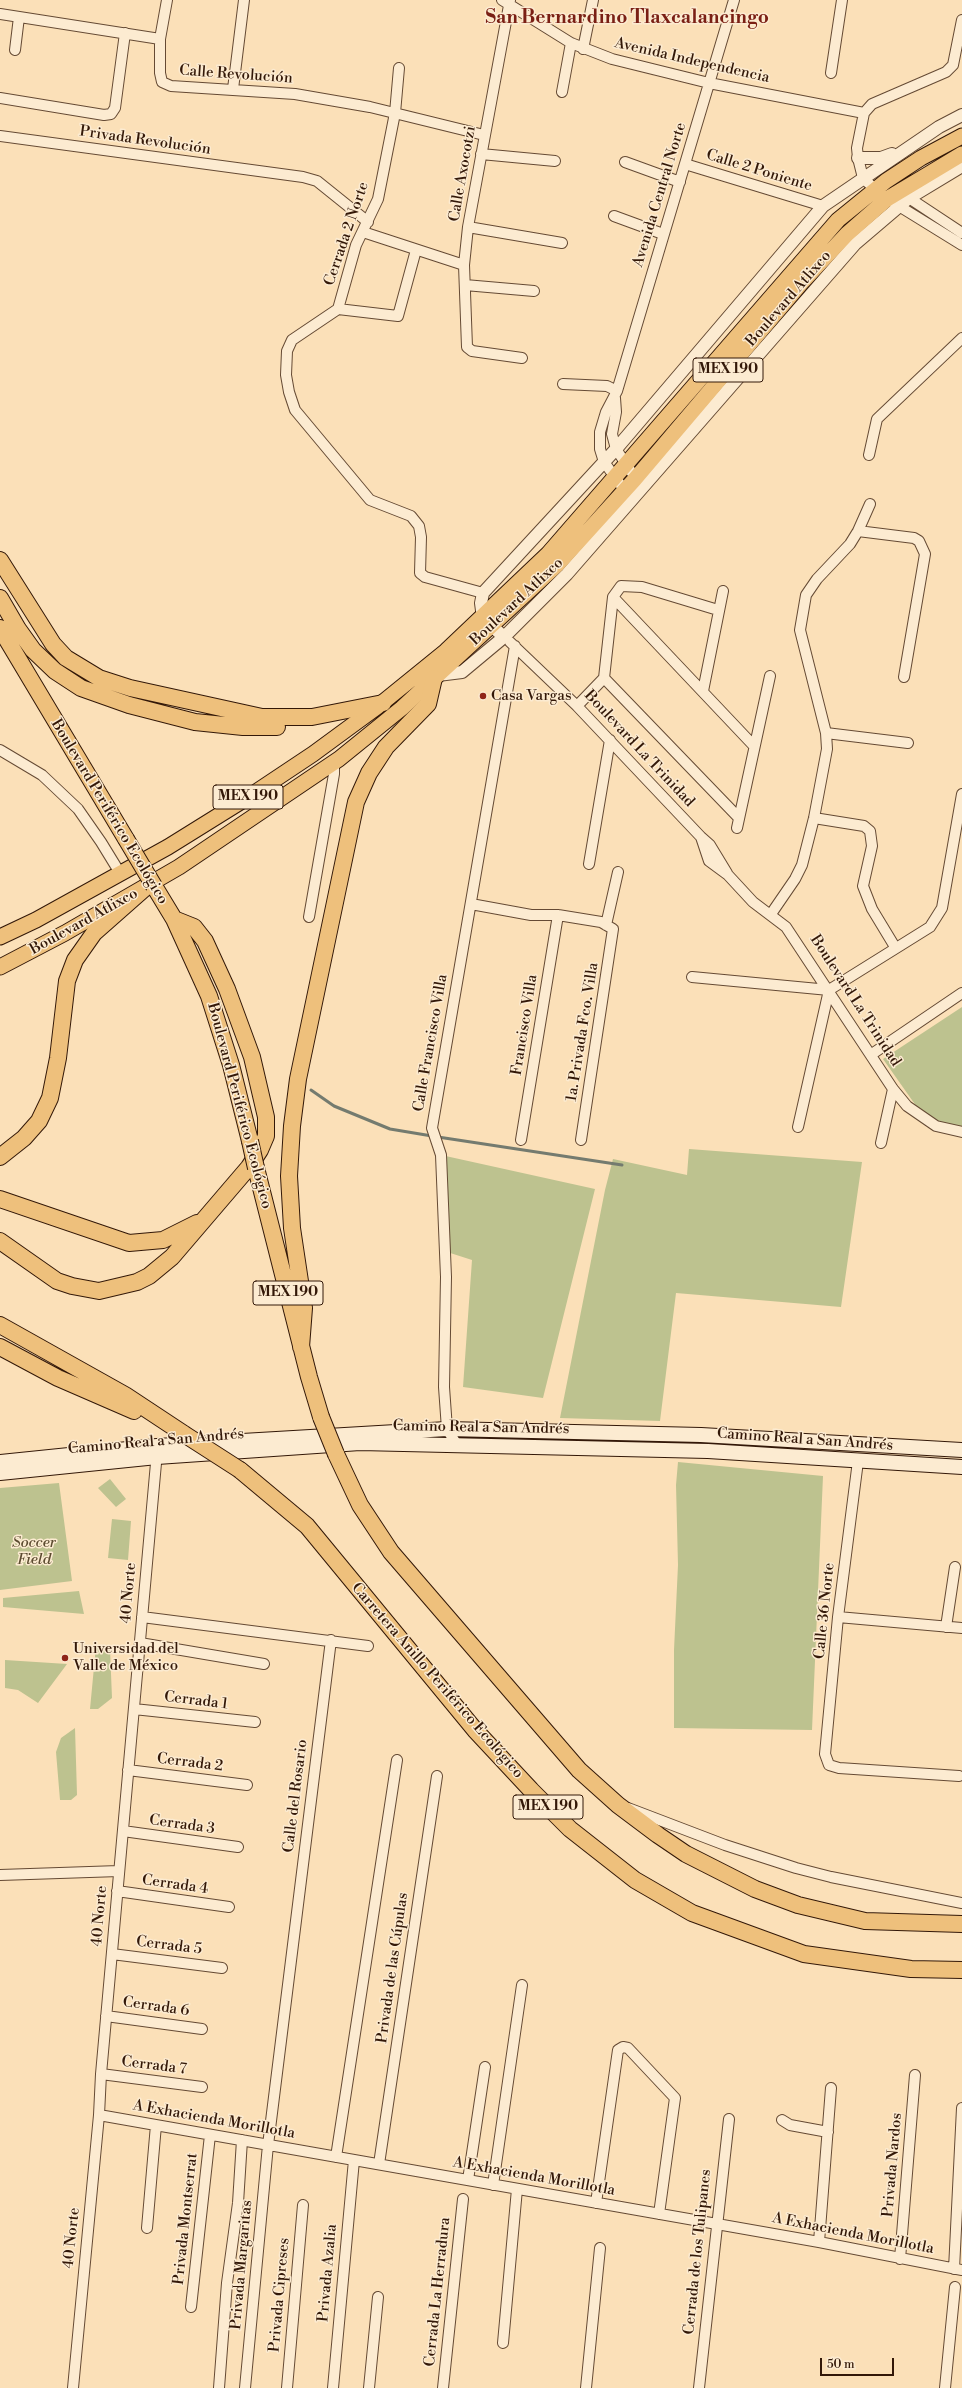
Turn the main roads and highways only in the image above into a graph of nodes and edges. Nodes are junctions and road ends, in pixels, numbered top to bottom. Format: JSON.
{"nodes":[{"id":1,"x":962,"y":136,"type":"edge"},
{"id":2,"x":962,"y":154,"type":"edge"},
{"id":3,"x":0,"y":560,"type":"edge"},
{"id":4,"x":0,"y":598,"type":"edge"},
{"id":5,"x":488,"y":622,"type":"junction"},
{"id":6,"x":0,"y":628,"type":"edge"},
{"id":7,"x":436,"y":676,"type":"junction"},
{"id":8,"x":380,"y":705,"type":"junction"},
{"id":9,"x":145,"y":888,"type":"junction"},
{"id":10,"x":174,"y":919,"type":"junction"},
{"id":11,"x":36,"y":920,"type":"junction"},
{"id":12,"x":0,"y":938,"type":"edge"},
{"id":13,"x":46,"y":943,"type":"junction"},
{"id":14,"x":0,"y":967,"type":"edge"},
{"id":15,"x":0,"y":1157,"type":"edge"},
{"id":16,"x":0,"y":1200,"type":"edge"},
{"id":17,"x":200,"y":1222,"type":"junction"},
{"id":18,"x":0,"y":1241,"type":"edge"},
{"id":19,"x":0,"y":1325,"type":"edge"},
{"id":20,"x":0,"y":1347,"type":"edge"},
{"id":21,"x":301,"y":1347,"type":"junction"},
{"id":22,"x":170,"y":1426,"type":"junction"},
{"id":23,"x":603,"y":1432,"type":"junction"},
{"id":24,"x":606,"y":1448,"type":"junction"},
{"id":25,"x":962,"y":1450,"type":"edge"},
{"id":26,"x":157,"y":1451,"type":"junction"},
{"id":27,"x":0,"y":1462,"type":"edge"},
{"id":28,"x":962,"y":1467,"type":"edge"},
{"id":29,"x":0,"y":1473,"type":"edge"},
{"id":30,"x":962,"y":1924,"type":"edge"},
{"id":31,"x":962,"y":1970,"type":"edge"}],
"edges":[{"from":1,"to":5,"type":"main road","number":"MEX 190"},
{"from":2,"to":5,"type":"main road","name":"Boulevard Atlixco","number":"MEX 190"},
{"from":3,"to":8,"type":"highway"},
{"from":4,"to":8,"type":"highway"},
{"from":5,"to":7,"type":"main road","name":"Boulevard Atlixco","number":"MEX 190"},
{"from":5,"to":8,"type":"main road","name":"Boulevard Atlixco","number":"MEX 190"},
{"from":6,"to":10,"type":"highway","name":"Boulevard Periférico Ecológico","bridge":true},
{"from":7,"to":9,"type":"main road","name":"Boulevard Atlixco","number":"MEX 190"},
{"from":7,"to":21,"type":"highway"},
{"from":8,"to":11,"type":"main road","name":"Boulevard Atlixco","number":"MEX 190"},
{"from":9,"to":13,"type":"main road","name":"Boulevard Atlixco","number":"MEX 190"},
{"from":9,"to":15,"type":"highway"},
{"from":10,"to":17,"type":"highway"},
{"from":10,"to":21,"type":"highway","name":"Boulevard Periférico Ecológico","number":"MEX 190","bridge":true},
{"from":11,"to":12,"type":"main road","name":"Boulevard Atlixco","number":"MEX 190"},
{"from":11,"to":13,"type":"main road"},
{"from":13,"to":14,"type":"main road","name":"Boulevard Atlixco","number":"MEX 190"},
{"from":16,"to":17,"type":"highway"},
{"from":17,"to":18,"type":"highway"},
{"from":19,"to":22,"type":"highway"},
{"from":20,"to":22,"type":"highway"},
{"from":21,"to":30,"type":"highway","name":"Boulevard Periférico Ecológico","number":"MEX 190","bridge":true},
{"from":22,"to":31,"type":"highway","name":"Carretera Anillo Periférico Ecológico","number":"MEX 190","bridge":true},
{"from":23,"to":24,"type":"main road"},
{"from":23,"to":25,"type":"main road","name":"Camino Real a San Andrés"},
{"from":23,"to":26,"type":"main road","name":"Camino Real a San Andrés"},
{"from":24,"to":26,"type":"main road","name":"Camino Real a San Andrés"},
{"from":24,"to":28,"type":"main road","name":"Camino Real a San Andrés"},
{"from":26,"to":27,"type":"main road","name":"Camino Real a San Andrés"},
{"from":26,"to":29,"type":"main road","name":"Camino Real a San Andrés"}]}
